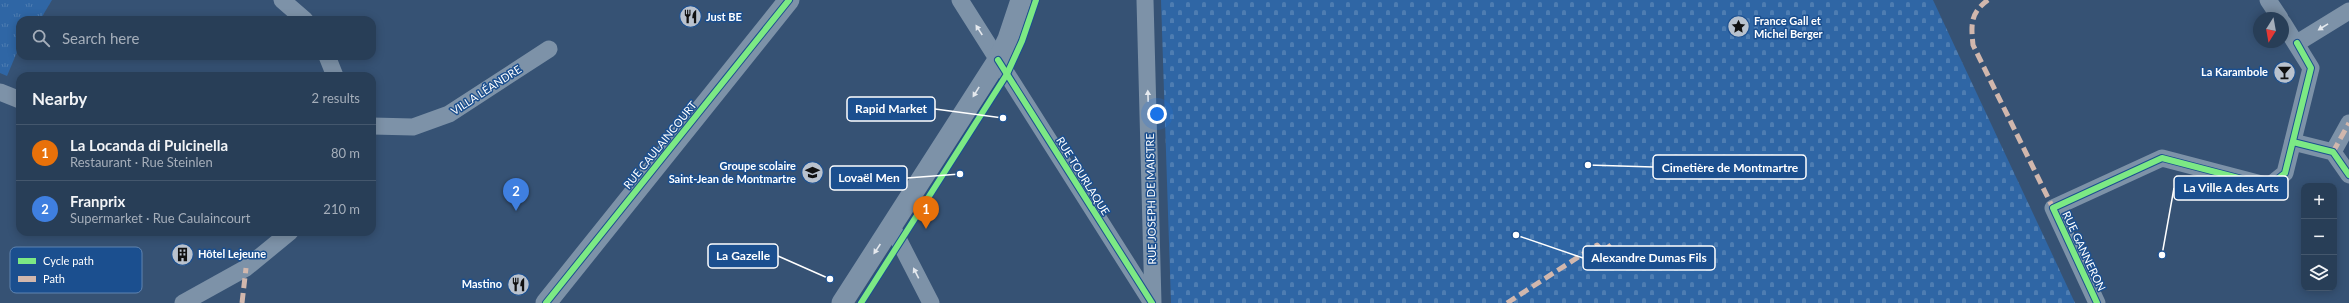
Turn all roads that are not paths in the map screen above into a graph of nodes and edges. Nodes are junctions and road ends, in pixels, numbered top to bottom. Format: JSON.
{"nodes":[{"id":1,"x":282,"y":0,"type":"edge"},
{"id":2,"x":789,"y":0,"type":"edge"},
{"id":3,"x":960,"y":0,"type":"edge"},
{"id":4,"x":1021,"y":0,"type":"edge"},
{"id":5,"x":1145,"y":0,"type":"edge"},
{"id":6,"x":2268,"y":0,"type":"edge"},
{"id":7,"x":2349,"y":11,"type":"edge"},
{"id":8,"x":2276,"y":12,"type":"edge"},
{"id":9,"x":300,"y":16,"type":"edge"},
{"id":10,"x":2289,"y":32,"type":"edge"},
{"id":11,"x":2297,"y":44,"type":"junction"},
{"id":12,"x":549,"y":49,"type":"dead end"},
{"id":13,"x":329,"y":60,"type":"edge"},
{"id":14,"x":998,"y":60,"type":"junction"},
{"id":15,"x":333,"y":72,"type":"edge"},
{"id":16,"x":0,"y":92,"type":"edge"},
{"id":17,"x":16,"y":98,"type":"edge"},
{"id":18,"x":2349,"y":123,"type":"edge"},
{"id":19,"x":376,"y":126,"type":"edge"},
{"id":20,"x":2293,"y":142,"type":"junction"},
{"id":21,"x":2334,"y":152,"type":"junction"},
{"id":22,"x":2349,"y":175,"type":"edge"},
{"id":23,"x":892,"y":227,"type":"junction"},
{"id":24,"x":285,"y":236,"type":"edge"},
{"id":25,"x":183,"y":303,"type":"edge"},
{"id":26,"x":546,"y":303,"type":"edge"},
{"id":27,"x":842,"y":303,"type":"edge"},
{"id":28,"x":931,"y":303,"type":"edge"},
{"id":29,"x":1152,"y":303,"type":"edge"},
{"id":30,"x":2097,"y":303,"type":"edge"}],
"edges":[{"from":1,"to":9,"type":"street"},
{"from":2,"to":26,"type":"street","name":"RUE CAULAINCOURT"},
{"from":14,"to":3,"type":"street","name":"RUE TOURLAQUE","one_way":true},
{"from":4,"to":14,"type":"street"},
{"from":29,"to":5,"type":"street","name":"RUE JOSEPH DE MAISTRE","one_way":true},
{"from":6,"to":8,"type":"street"},
{"from":7,"to":11,"type":"street","one_way":true},
{"from":10,"to":11,"type":"street"},
{"from":11,"to":20,"type":"street"},
{"from":12,"to":19,"type":"street","name":"VILLA LÉANDRE"},
{"from":13,"to":15,"type":"street"},
{"from":14,"to":23,"type":"street","one_way":true},
{"from":14,"to":29,"type":"street","name":"RUE TOURLAQUE"},
{"from":16,"to":17,"type":"street"},
{"from":18,"to":21,"type":"street"},
{"from":20,"to":21,"type":"street"},
{"from":20,"to":30,"type":"street","name":"RUE GANNERON"},
{"from":21,"to":22,"type":"street"},
{"from":23,"to":27,"type":"street","one_way":true},
{"from":28,"to":23,"type":"street","one_way":true},
{"from":24,"to":25,"type":"street"}]}
